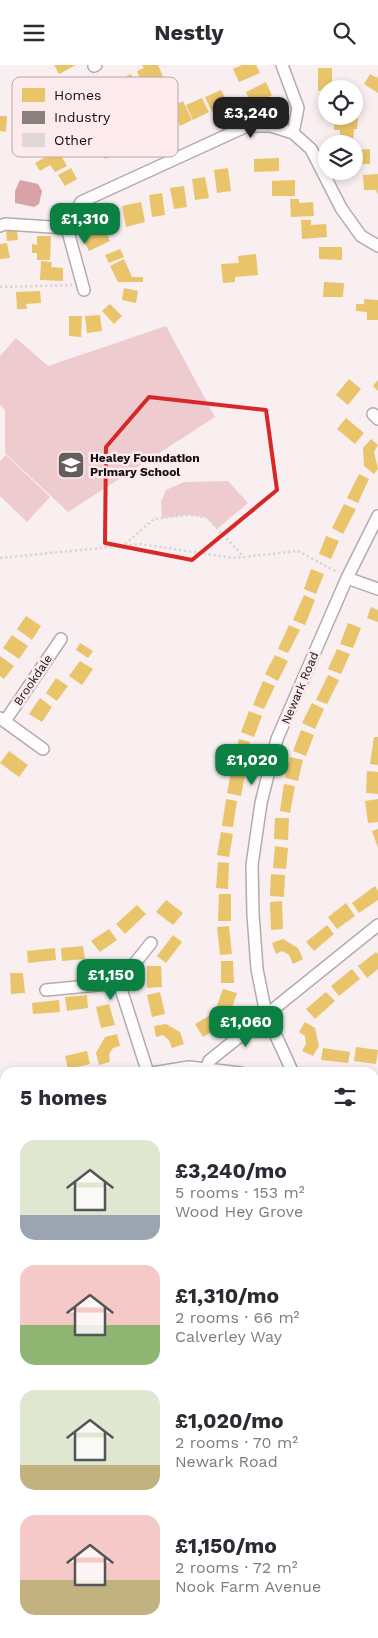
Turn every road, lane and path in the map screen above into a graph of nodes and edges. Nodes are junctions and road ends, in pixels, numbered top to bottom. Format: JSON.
{"nodes":[{"id":1,"x":282,"y":65,"type":"edge"},
{"id":2,"x":293,"y":133,"type":"junction"},
{"id":3,"x":0,"y":226,"type":"edge"},
{"id":4,"x":68,"y":228,"type":"junction"},
{"id":5,"x":378,"y":246,"type":"edge"},
{"id":6,"x":0,"y":287,"type":"edge"},
{"id":7,"x":82,"y":287,"type":"joint"},
{"id":8,"x":378,"y":516,"type":"edge"},
{"id":9,"x":125,"y":544,"type":"junction"},
{"id":10,"x":244,"y":557,"type":"junction"},
{"id":11,"x":0,"y":558,"type":"edge"},
{"id":12,"x":347,"y":578,"type":"junction"},
{"id":13,"x":378,"y":589,"type":"edge"},
{"id":14,"x":60,"y":639,"type":"dead end"},
{"id":15,"x":2,"y":720,"type":"edge"},
{"id":16,"x":43,"y":749,"type":"dead end"},
{"id":17,"x":378,"y":925,"type":"edge"},
{"id":18,"x":151,"y":943,"type":"dead end"},
{"id":19,"x":119,"y":983,"type":"junction"},
{"id":20,"x":46,"y":990,"type":"dead end"},
{"id":21,"x":266,"y":1014,"type":"junction"},
{"id":22,"x":146,"y":1067,"type":"edge"},
{"id":23,"x":207,"y":1067,"type":"edge"},
{"id":24,"x":290,"y":1067,"type":"edge"}],
"edges":[{"from":1,"to":2,"type":"street"},
{"from":2,"to":4,"type":"street"},
{"from":2,"to":5,"type":"street"},
{"from":3,"to":4,"type":"street"},
{"from":4,"to":7,"type":"street"},
{"from":6,"to":7,"type":"path"},
{"from":8,"to":12,"type":"street","name":"Newark Road"},
{"from":9,"to":10,"type":"path"},
{"from":9,"to":10,"type":"path"},
{"from":9,"to":11,"type":"path"},
{"from":10,"to":12,"type":"path"},
{"from":12,"to":13,"type":"street"},
{"from":12,"to":21,"type":"street","name":"Newark Road"},
{"from":14,"to":15,"type":"street","name":"Brookdale"},
{"from":15,"to":16,"type":"street","name":"Brookdale"},
{"from":17,"to":21,"type":"street"},
{"from":18,"to":19,"type":"street"},
{"from":19,"to":20,"type":"street"},
{"from":19,"to":22,"type":"street"},
{"from":21,"to":23,"type":"street"},
{"from":21,"to":24,"type":"street","name":"Newark Road"}]}
